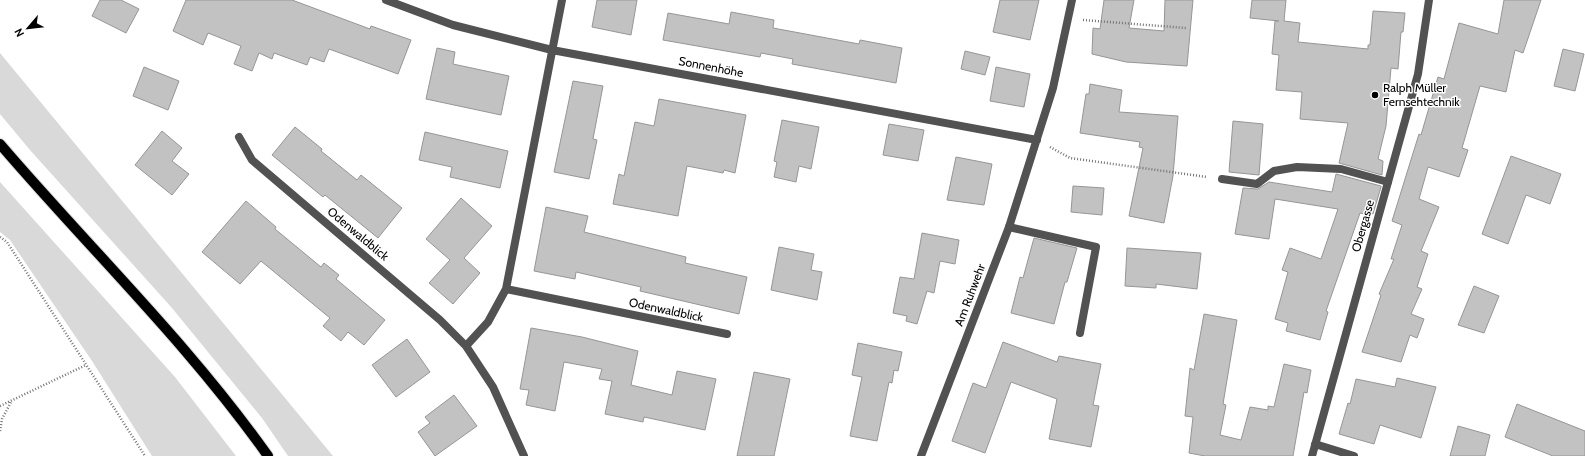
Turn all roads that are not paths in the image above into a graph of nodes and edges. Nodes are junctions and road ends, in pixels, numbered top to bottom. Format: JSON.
{"nodes":[{"id":1,"x":386,"y":0,"type":"edge"},
{"id":2,"x":562,"y":0,"type":"edge"},
{"id":3,"x":1072,"y":0,"type":"edge"},
{"id":4,"x":1429,"y":0,"type":"edge"},
{"id":5,"x":552,"y":50,"type":"junction"},
{"id":6,"x":239,"y":137,"type":"dead end"},
{"id":7,"x":1037,"y":140,"type":"junction"},
{"id":8,"x":0,"y":144,"type":"edge"},
{"id":9,"x":1222,"y":179,"type":"road end"},
{"id":10,"x":1388,"y":182,"type":"junction"},
{"id":11,"x":1009,"y":227,"type":"junction"},
{"id":12,"x":506,"y":289,"type":"junction"},
{"id":13,"x":1080,"y":333,"type":"dead end"},
{"id":14,"x":727,"y":334,"type":"dead end"},
{"id":15,"x":466,"y":346,"type":"junction"},
{"id":16,"x":1315,"y":444,"type":"junction"},
{"id":17,"x":268,"y":456,"type":"edge"},
{"id":18,"x":524,"y":456,"type":"edge"},
{"id":19,"x":921,"y":456,"type":"edge"},
{"id":20,"x":1312,"y":456,"type":"edge"},
{"id":21,"x":1354,"y":456,"type":"edge"}],
"edges":[{"from":1,"to":5,"type":"street","name":"Sonnenhöhe"},
{"from":2,"to":5,"type":"street"},
{"from":3,"to":7,"type":"street","name":"Am Ruhwehr"},
{"from":4,"to":10,"type":"street","name":"Obergasse"},
{"from":5,"to":7,"type":"street","name":"Sonnenhöhe"},
{"from":5,"to":12,"type":"street"},
{"from":6,"to":15,"type":"street","name":"Odenwaldblick"},
{"from":7,"to":11,"type":"street","name":"Am Ruhwehr"},
{"from":8,"to":17,"type":"main road"},
{"from":9,"to":10,"type":"street"},
{"from":10,"to":16,"type":"street","name":"Obergasse"},
{"from":11,"to":13,"type":"street"},
{"from":11,"to":19,"type":"street","name":"Am Ruhwehr"},
{"from":12,"to":14,"type":"street","name":"Odenwaldblick"},
{"from":12,"to":15,"type":"street"},
{"from":15,"to":18,"type":"street","name":"Odenwaldblick"},
{"from":16,"to":20,"type":"street","name":"Obergasse"},
{"from":16,"to":21,"type":"street"}]}
